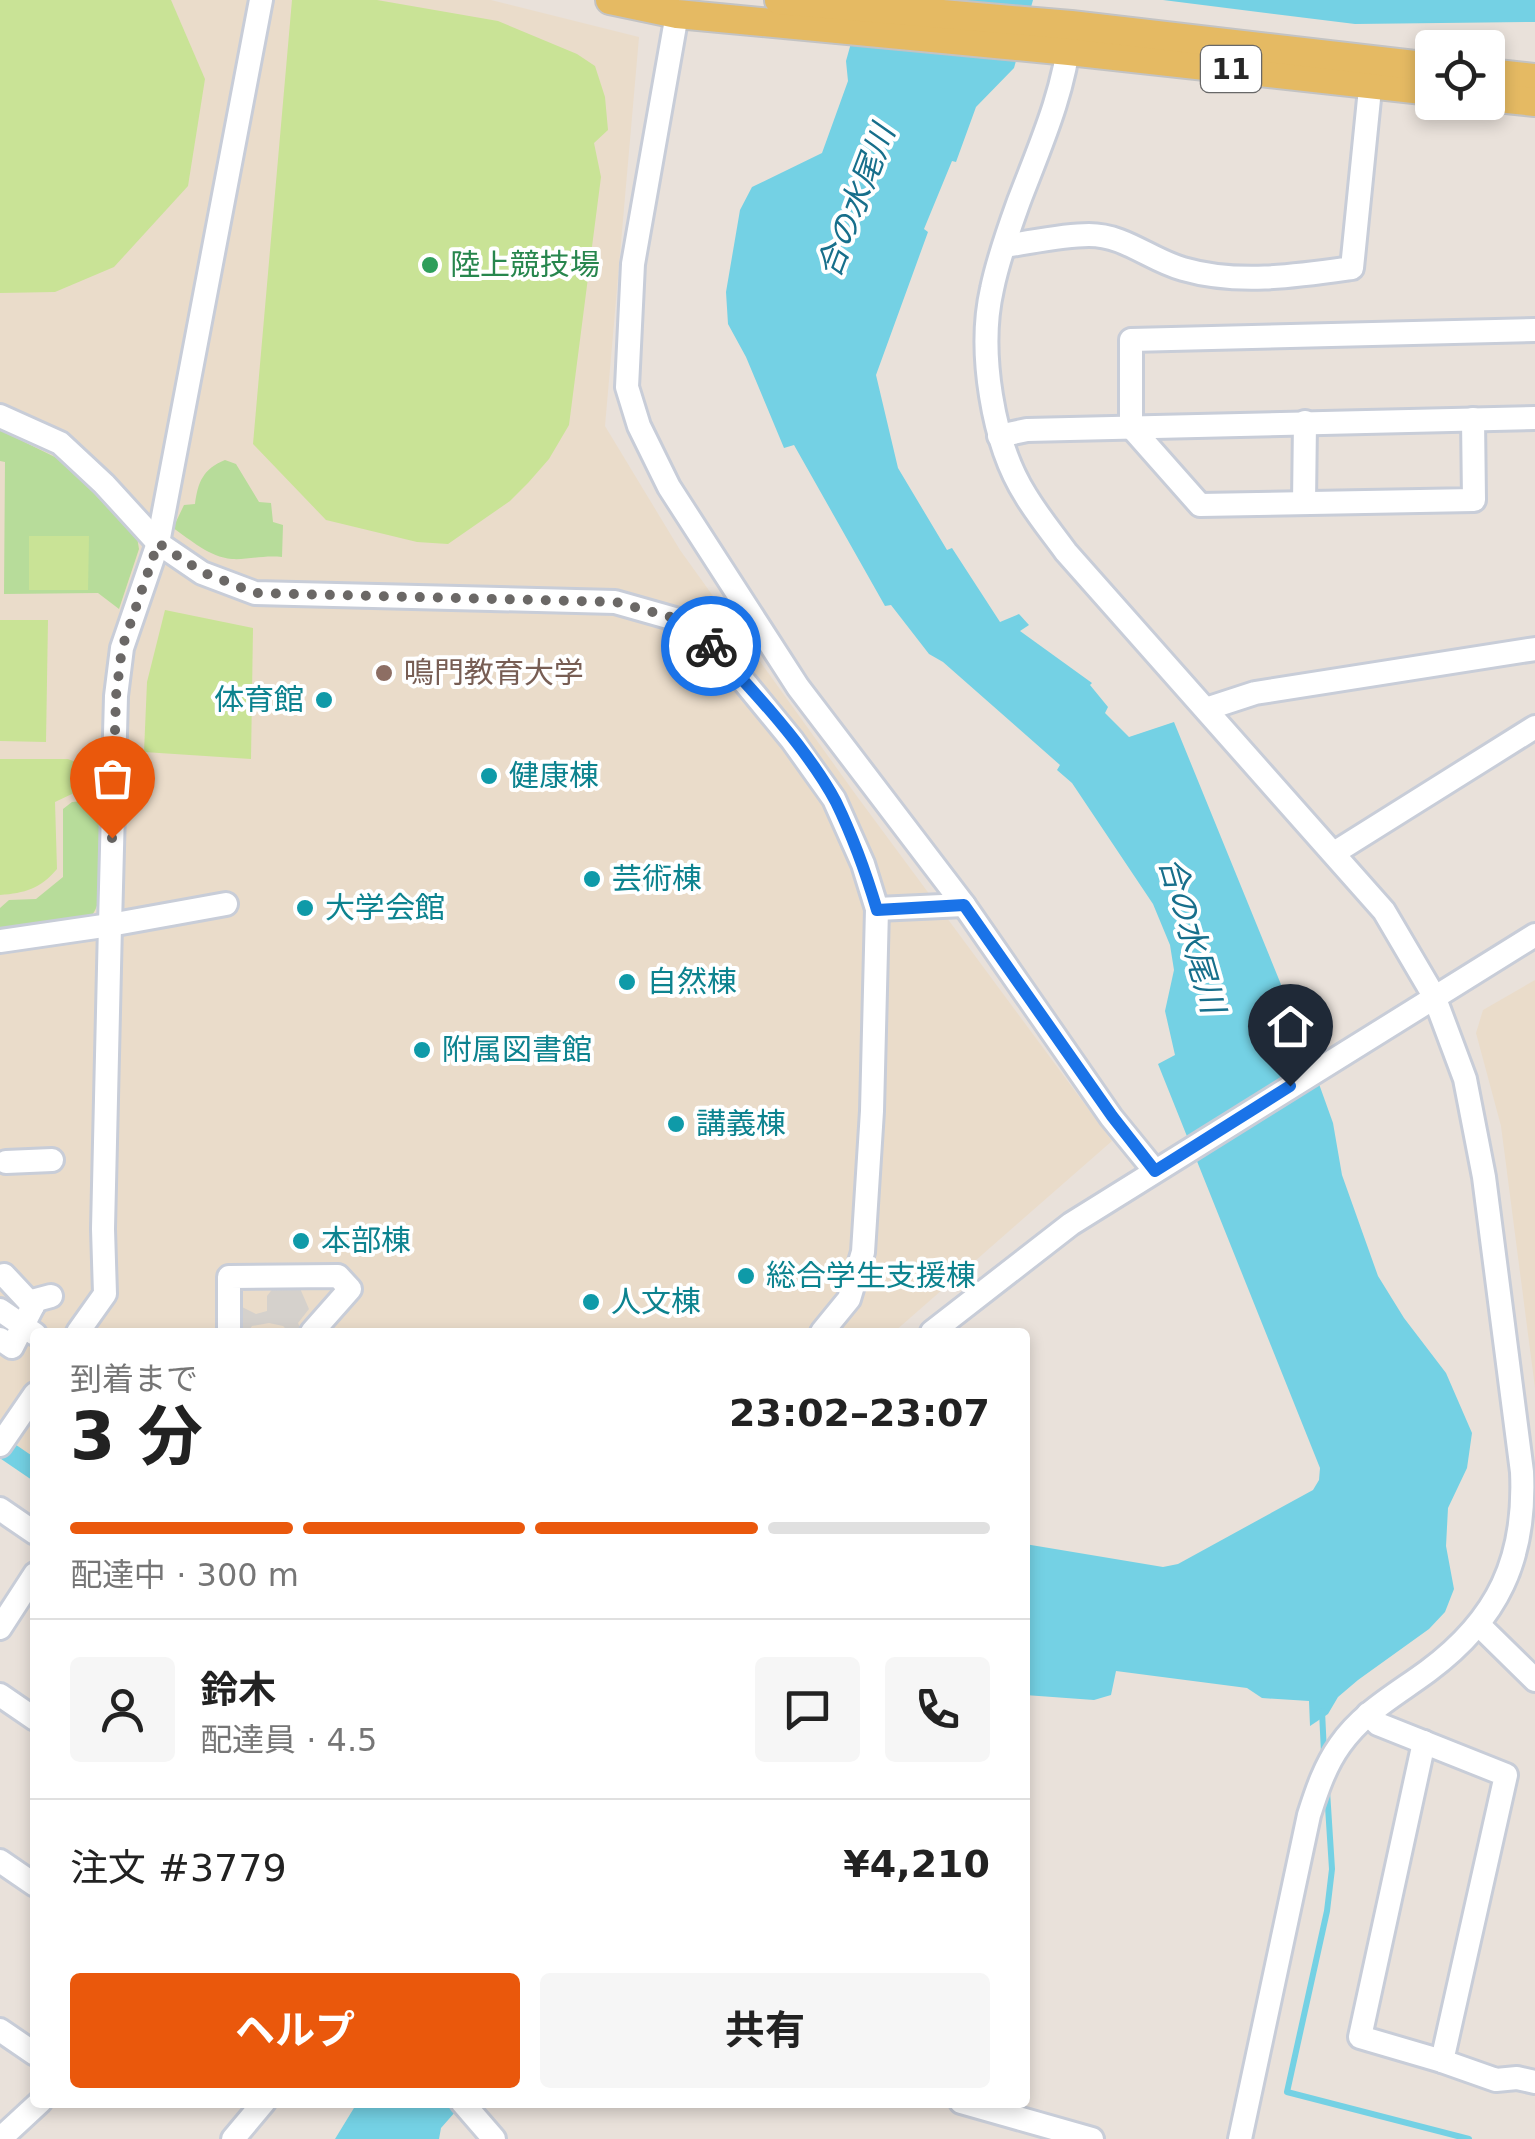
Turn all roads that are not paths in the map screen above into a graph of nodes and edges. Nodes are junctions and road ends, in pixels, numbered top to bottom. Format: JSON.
{"nodes":[{"id":1,"x":261,"y":0,"type":"edge"},
{"id":2,"x":610,"y":0,"type":"edge"},
{"id":3,"x":778,"y":0,"type":"edge"},
{"id":4,"x":677,"y":14,"type":"junction"},
{"id":5,"x":848,"y":20,"type":"junction"},
{"id":6,"x":1070,"y":38,"type":"junction"},
{"id":7,"x":1415,"y":68,"type":"edge"},
{"id":8,"x":1372,"y":72,"type":"junction"},
{"id":9,"x":1505,"y":75,"type":"edge"},
{"id":10,"x":1535,"y":78,"type":"edge"},
{"id":11,"x":1415,"y":86,"type":"edge"},
{"id":12,"x":1505,"y":99,"type":"edge"},
{"id":13,"x":1535,"y":102,"type":"edge"},
{"id":14,"x":1005,"y":246,"type":"junction"},
{"id":15,"x":1535,"y":330,"type":"edge"},
{"id":16,"x":0,"y":416,"type":"edge"},
{"id":17,"x":1535,"y":418,"type":"edge"},
{"id":18,"x":1473,"y":419,"type":"junction"},
{"id":19,"x":1305,"y":422,"type":"junction"},
{"id":20,"x":1131,"y":427,"type":"junction"},
{"id":21,"x":999,"y":436,"type":"junction"},
{"id":22,"x":1304,"y":503,"type":"junction"},
{"id":23,"x":158,"y":543,"type":"junction"},
{"id":24,"x":1535,"y":649,"type":"edge"},
{"id":25,"x":1206,"y":709,"type":"junction"},
{"id":26,"x":1535,"y":727,"type":"edge"},
{"id":27,"x":1334,"y":852,"type":"junction"},
{"id":28,"x":226,"y":904,"type":"dead end"},
{"id":29,"x":964,"y":905,"type":"junction"},
{"id":30,"x":877,"y":910,"type":"junction"},
{"id":31,"x":110,"y":926,"type":"junction"},
{"id":32,"x":1535,"y":934,"type":"edge"},
{"id":33,"x":0,"y":940,"type":"edge"},
{"id":34,"x":1434,"y":996,"type":"junction"},
{"id":35,"x":52,"y":1160,"type":"dead end"},
{"id":36,"x":6,"y":1162,"type":"dead end"},
{"id":37,"x":1155,"y":1171,"type":"junction"},
{"id":38,"x":4,"y":1274,"type":"dead end"},
{"id":39,"x":0,"y":1310,"type":"edge"},
{"id":40,"x":35,"y":1315,"type":"edge"},
{"id":41,"x":81,"y":1328,"type":"edge"},
{"id":42,"x":229,"y":1328,"type":"edge"},
{"id":43,"x":316,"y":1328,"type":"edge"},
{"id":44,"x":825,"y":1328,"type":"edge"},
{"id":45,"x":937,"y":1328,"type":"edge"},
{"id":46,"x":0,"y":1339,"type":"edge"},
{"id":47,"x":30,"y":1401,"type":"edge"},
{"id":48,"x":9,"y":1431,"type":"edge"},
{"id":49,"x":0,"y":1509,"type":"edge"},
{"id":50,"x":1530,"y":1510,"type":"edge"},
{"id":51,"x":30,"y":1530,"type":"edge"},
{"id":52,"x":30,"y":1582,"type":"edge"},
{"id":53,"x":1479,"y":1625,"type":"junction"},
{"id":54,"x":0,"y":1628,"type":"edge"},
{"id":55,"x":1535,"y":1680,"type":"edge"},
{"id":56,"x":0,"y":1695,"type":"edge"},
{"id":57,"x":1368,"y":1714,"type":"junction"},
{"id":58,"x":30,"y":1715,"type":"edge"},
{"id":59,"x":1424,"y":1742,"type":"junction"},
{"id":60,"x":0,"y":1861,"type":"edge"},
{"id":61,"x":30,"y":1882,"type":"edge"},
{"id":62,"x":0,"y":2030,"type":"edge"},
{"id":63,"x":30,"y":2051,"type":"edge"},
{"id":64,"x":1442,"y":2061,"type":"junction"},
{"id":65,"x":1535,"y":2082,"type":"edge"},
{"id":66,"x":34,"y":2108,"type":"edge"},
{"id":67,"x":259,"y":2108,"type":"edge"},
{"id":68,"x":467,"y":2108,"type":"edge"},
{"id":69,"x":981,"y":2108,"type":"edge"},
{"id":70,"x":1082,"y":2138,"type":"edge"},
{"id":71,"x":0,"y":2139,"type":"edge"},
{"id":72,"x":234,"y":2139,"type":"edge"},
{"id":73,"x":494,"y":2139,"type":"edge"},
{"id":74,"x":1240,"y":2139,"type":"edge"}],
"edges":[{"from":1,"to":23,"type":"street"},
{"from":2,"to":4,"type":"main road","number":"11"},
{"from":3,"to":5,"type":"main road","number":"11"},
{"from":4,"to":5,"type":"main road","number":"11"},
{"from":4,"to":29,"type":"street"},
{"from":5,"to":6,"type":"main road","number":"11"},
{"from":6,"to":8,"type":"main road","number":"11"},
{"from":6,"to":14,"type":"street"},
{"from":7,"to":8,"type":"main road","number":"11"},
{"from":8,"to":11,"type":"main road","number":"11"},
{"from":8,"to":14,"type":"street"},
{"from":9,"to":10,"type":"main road"},
{"from":12,"to":13,"type":"main road"},
{"from":14,"to":21,"type":"street"},
{"from":15,"to":20,"type":"street"},
{"from":16,"to":23,"type":"street"},
{"from":17,"to":18,"type":"street"},
{"from":18,"to":19,"type":"street"},
{"from":18,"to":22,"type":"street"},
{"from":19,"to":20,"type":"street"},
{"from":19,"to":22,"type":"street"},
{"from":20,"to":21,"type":"street"},
{"from":20,"to":22,"type":"street"},
{"from":21,"to":25,"type":"street"},
{"from":23,"to":30,"type":"street"},
{"from":23,"to":31,"type":"street"},
{"from":24,"to":25,"type":"street"},
{"from":25,"to":27,"type":"street"},
{"from":26,"to":27,"type":"street"},
{"from":27,"to":34,"type":"street"},
{"from":28,"to":31,"type":"street"},
{"from":29,"to":30,"type":"street"},
{"from":29,"to":37,"type":"street"},
{"from":30,"to":44,"type":"street"},
{"from":31,"to":33,"type":"street"},
{"from":31,"to":41,"type":"street"},
{"from":32,"to":34,"type":"street"},
{"from":34,"to":37,"type":"street"},
{"from":34,"to":50,"type":"street"},
{"from":35,"to":36,"type":"street"},
{"from":37,"to":45,"type":"street"},
{"from":38,"to":40,"type":"street"},
{"from":39,"to":40,"type":"street"},
{"from":40,"to":46,"type":"street"},
{"from":42,"to":43,"type":"street"},
{"from":47,"to":48,"type":"street"},
{"from":49,"to":51,"type":"street"},
{"from":50,"to":53,"type":"street"},
{"from":52,"to":54,"type":"street"},
{"from":53,"to":55,"type":"street"},
{"from":53,"to":57,"type":"street"},
{"from":56,"to":58,"type":"street"},
{"from":57,"to":59,"type":"street"},
{"from":57,"to":74,"type":"street"},
{"from":59,"to":64,"type":"street"},
{"from":59,"to":64,"type":"street"},
{"from":60,"to":61,"type":"street"},
{"from":62,"to":63,"type":"street"},
{"from":64,"to":65,"type":"street"},
{"from":66,"to":71,"type":"street"},
{"from":67,"to":72,"type":"street"},
{"from":68,"to":73,"type":"street"},
{"from":69,"to":70,"type":"street"}]}
